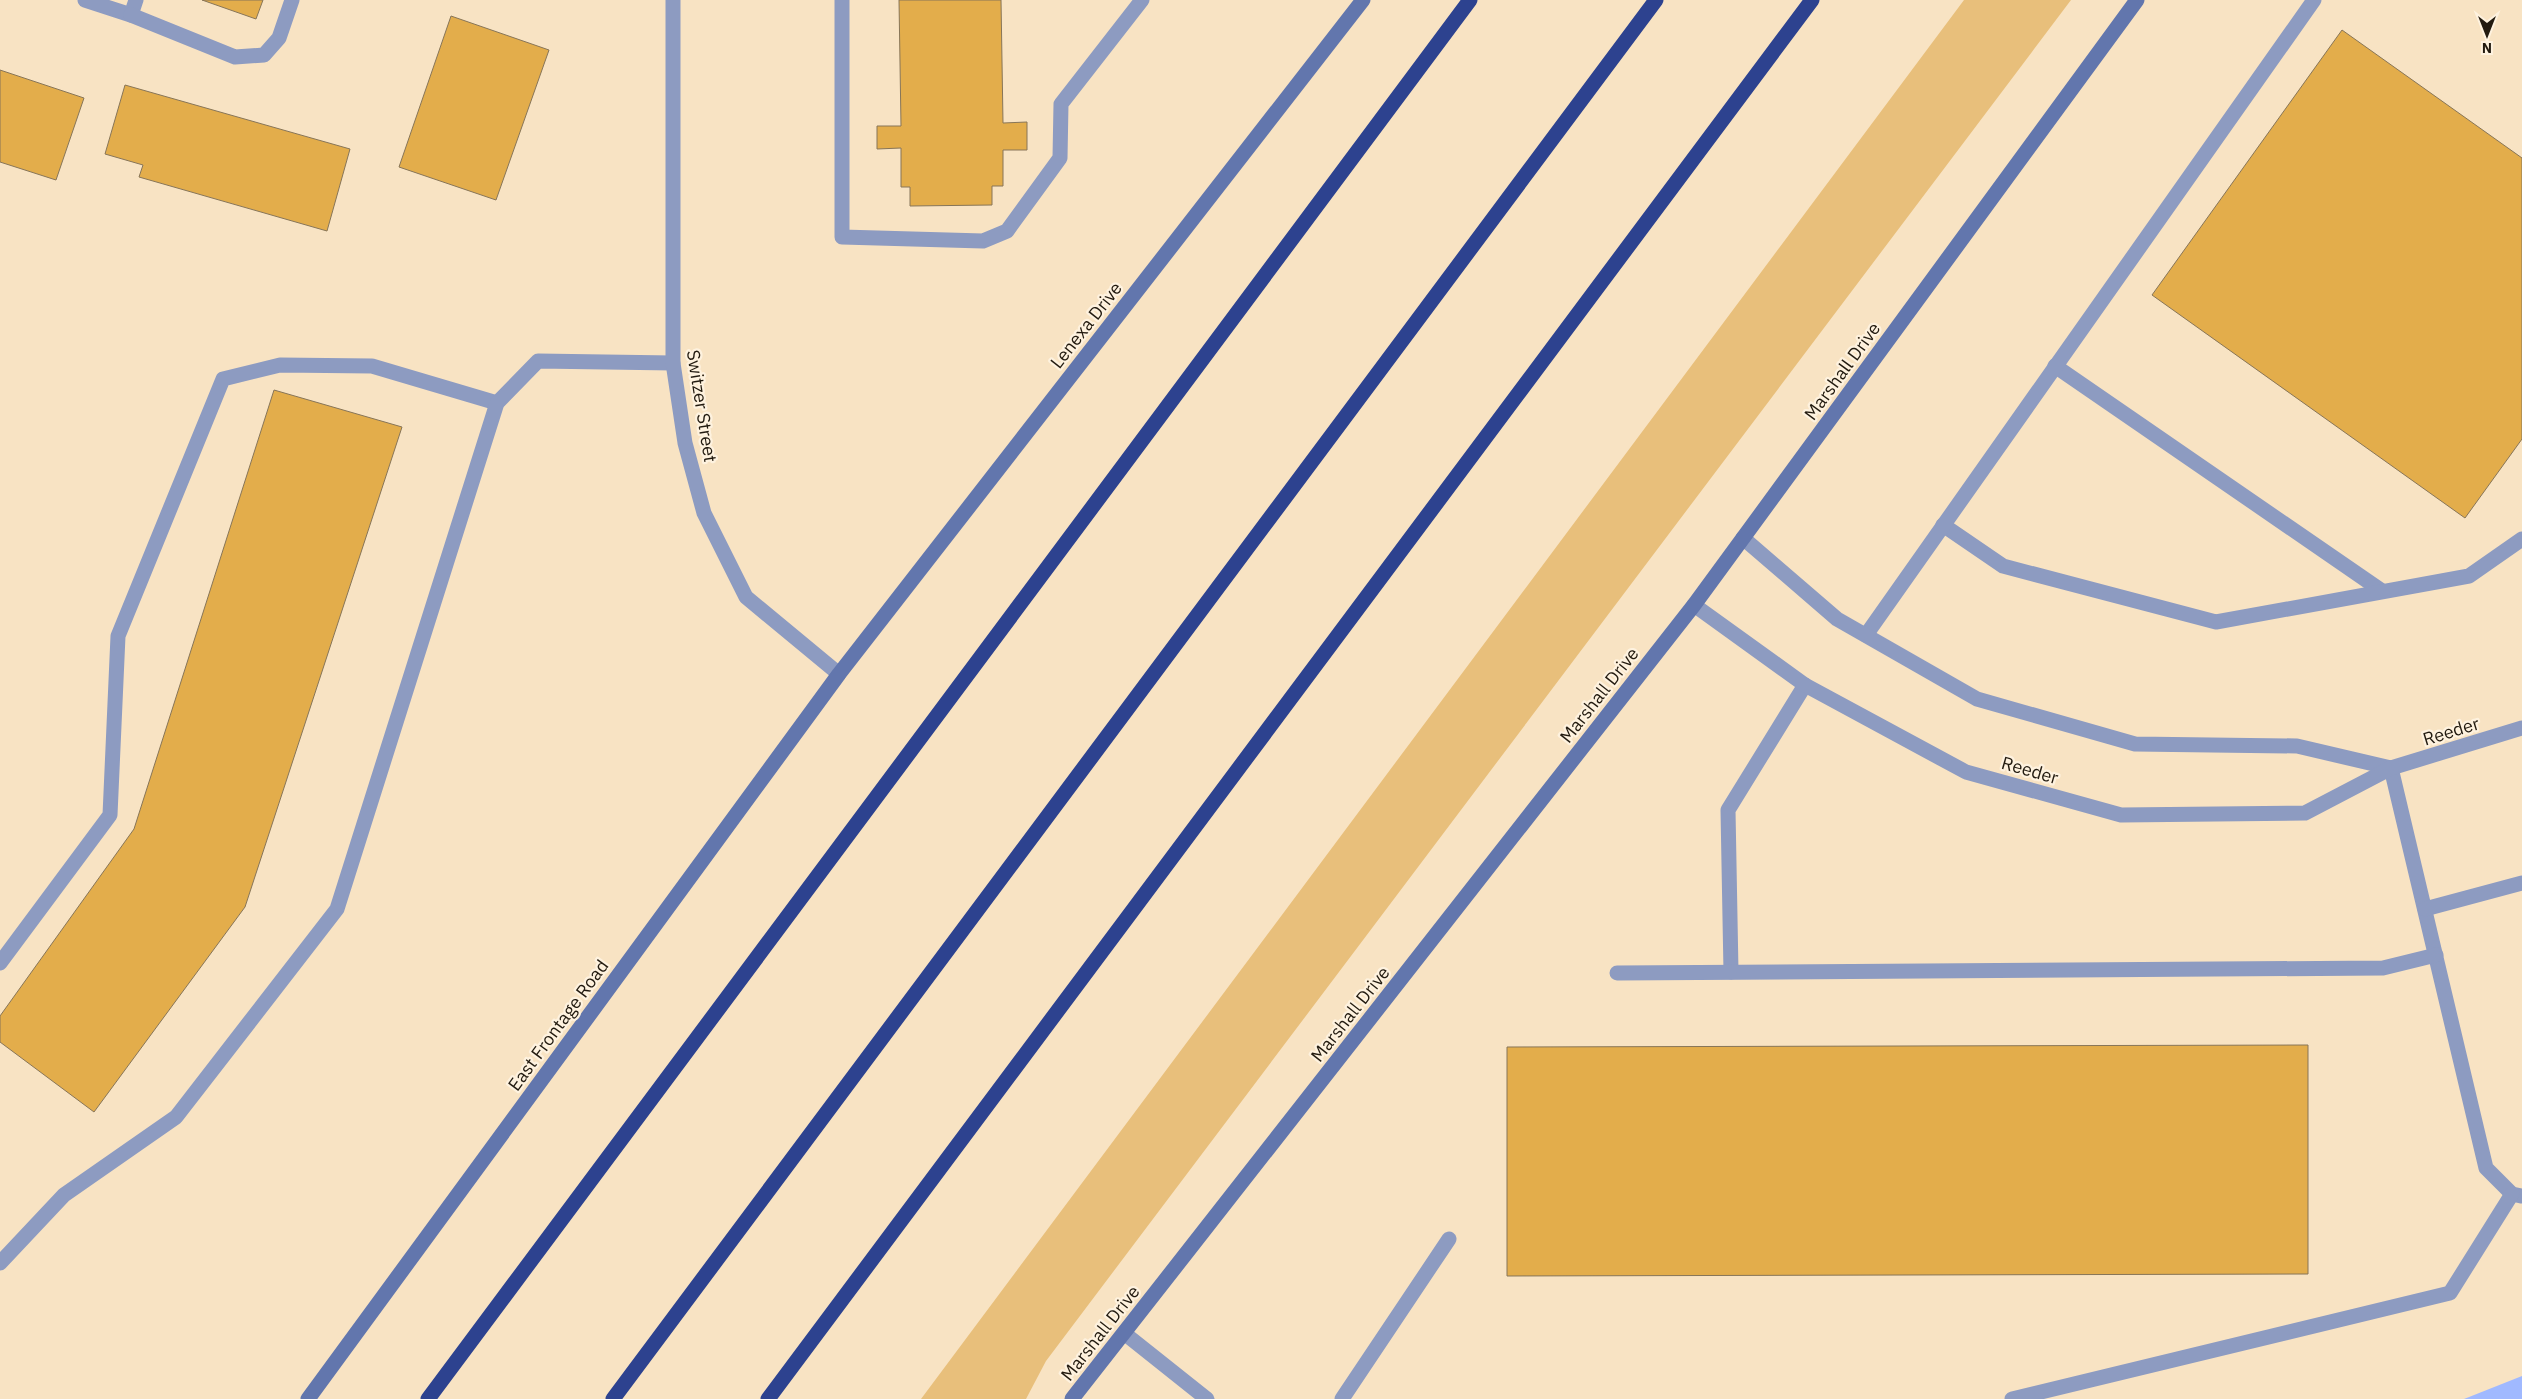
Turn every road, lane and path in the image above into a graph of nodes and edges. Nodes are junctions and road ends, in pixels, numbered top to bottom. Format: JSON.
{"nodes":[{"id":1,"x":85,"y":0,"type":"edge"},
{"id":2,"x":136,"y":0,"type":"edge"},
{"id":3,"x":292,"y":0,"type":"edge"},
{"id":4,"x":673,"y":0,"type":"edge"},
{"id":5,"x":842,"y":0,"type":"edge"},
{"id":6,"x":1142,"y":0,"type":"edge"},
{"id":7,"x":1363,"y":0,"type":"edge"},
{"id":8,"x":1470,"y":0,"type":"edge"},
{"id":9,"x":1656,"y":0,"type":"edge"},
{"id":10,"x":1812,"y":0,"type":"edge"},
{"id":11,"x":2137,"y":0,"type":"edge"},
{"id":12,"x":2314,"y":0,"type":"edge"},
{"id":13,"x":131,"y":15,"type":"junction"},
{"id":14,"x":673,"y":363,"type":"junction"},
{"id":15,"x":2055,"y":366,"type":"junction"},
{"id":16,"x":497,"y":403,"type":"junction"},
{"id":17,"x":1943,"y":526,"type":"junction"},
{"id":18,"x":1743,"y":538,"type":"junction"},
{"id":19,"x":2522,"y":540,"type":"edge"},
{"id":20,"x":2382,"y":592,"type":"junction"},
{"id":21,"x":1694,"y":605,"type":"junction"},
{"id":22,"x":1866,"y":635,"type":"junction"},
{"id":23,"x":839,"y":674,"type":"junction"},
{"id":24,"x":1805,"y":685,"type":"junction"},
{"id":25,"x":2522,"y":728,"type":"edge"},
{"id":26,"x":2391,"y":768,"type":"junction"},
{"id":27,"x":2522,"y":883,"type":"edge"},
{"id":28,"x":2425,"y":909,"type":"junction"},
{"id":29,"x":2436,"y":955,"type":"junction"},
{"id":30,"x":0,"y":963,"type":"edge"},
{"id":31,"x":1617,"y":972,"type":"dead end"},
{"id":32,"x":1731,"y":972,"type":"junction"},
{"id":33,"x":2517,"y":1195,"type":"edge"},
{"id":34,"x":1449,"y":1239,"type":"dead end"},
{"id":35,"x":0,"y":1263,"type":"edge"},
{"id":36,"x":1124,"y":1333,"type":"junction"},
{"id":37,"x":308,"y":1399,"type":"edge"},
{"id":38,"x":428,"y":1399,"type":"edge"},
{"id":39,"x":613,"y":1399,"type":"edge"},
{"id":40,"x":768,"y":1399,"type":"edge"},
{"id":41,"x":1072,"y":1399,"type":"edge"},
{"id":42,"x":1207,"y":1399,"type":"edge"},
{"id":43,"x":1342,"y":1399,"type":"edge"},
{"id":44,"x":2012,"y":1399,"type":"edge"}],
"edges":[{"from":1,"to":13,"type":"street"},
{"from":2,"to":13,"type":"street"},
{"from":3,"to":13,"type":"street"},
{"from":4,"to":14,"type":"street","name":"Switzer Street"},
{"from":5,"to":6,"type":"street"},
{"from":7,"to":23,"type":"street","name":"Lenexa Drive"},
{"from":8,"to":38,"type":"highway"},
{"from":9,"to":39,"type":"highway"},
{"from":10,"to":40,"type":"highway"},
{"from":11,"to":18,"type":"street","name":"Marshall Drive"},
{"from":12,"to":15,"type":"street"},
{"from":14,"to":16,"type":"street"},
{"from":14,"to":23,"type":"street","name":"Switzer Street"},
{"from":15,"to":17,"type":"street"},
{"from":15,"to":20,"type":"street"},
{"from":16,"to":30,"type":"street"},
{"from":16,"to":35,"type":"street"},
{"from":17,"to":20,"type":"street"},
{"from":17,"to":22,"type":"street"},
{"from":18,"to":21,"type":"street","name":"Marshall Drive"},
{"from":18,"to":22,"type":"street"},
{"from":19,"to":20,"type":"street"},
{"from":21,"to":24,"type":"street","name":"Reeder"},
{"from":21,"to":36,"type":"street","name":"Marshall Drive"},
{"from":22,"to":26,"type":"street"},
{"from":23,"to":37,"type":"street","name":"East Frontage Road"},
{"from":24,"to":26,"type":"street","name":"Reeder"},
{"from":24,"to":32,"type":"street"},
{"from":25,"to":26,"type":"street","name":"Reeder"},
{"from":26,"to":28,"type":"street"},
{"from":27,"to":28,"type":"street"},
{"from":28,"to":29,"type":"street"},
{"from":29,"to":32,"type":"street"},
{"from":29,"to":33,"type":"street"},
{"from":31,"to":32,"type":"street"},
{"from":33,"to":44,"type":"street"},
{"from":34,"to":43,"type":"street"},
{"from":36,"to":41,"type":"street","name":"Marshall Drive"},
{"from":36,"to":42,"type":"street"}]}
